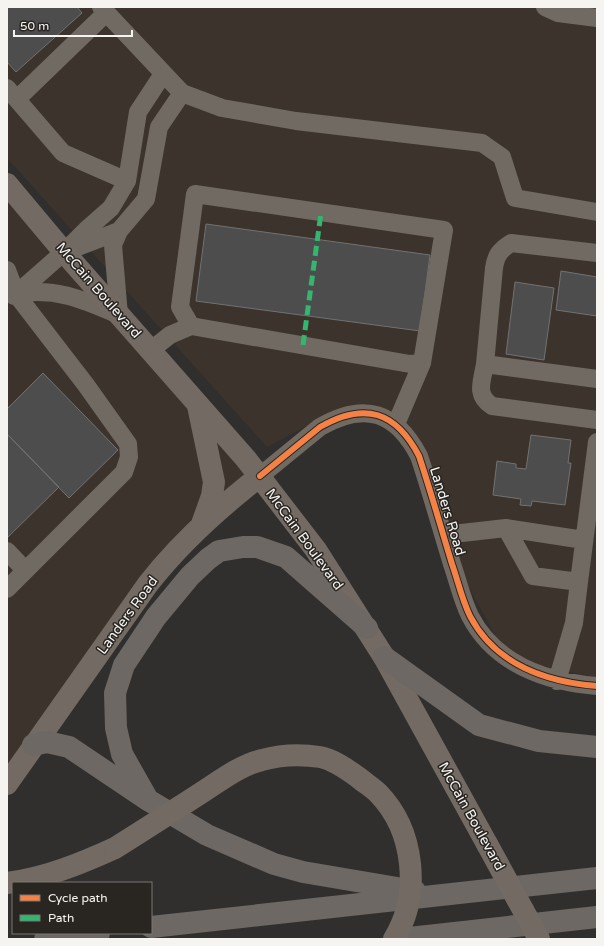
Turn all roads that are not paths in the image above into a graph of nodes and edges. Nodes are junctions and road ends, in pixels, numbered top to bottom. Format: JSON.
{"nodes":[{"id":1,"x":545,"y":7,"type":"edge"},
{"id":2,"x":103,"y":10,"type":"edge"},
{"id":3,"x":597,"y":18,"type":"edge"},
{"id":4,"x":163,"y":74,"type":"junction"},
{"id":5,"x":12,"y":93,"type":"edge"},
{"id":6,"x":182,"y":93,"type":"junction"},
{"id":7,"x":127,"y":181,"type":"junction"},
{"id":8,"x":7,"y":184,"type":"edge"},
{"id":9,"x":597,"y":212,"type":"edge"},
{"id":10,"x":119,"y":231,"type":"junction"},
{"id":11,"x":64,"y":252,"type":"junction"},
{"id":12,"x":597,"y":253,"type":"edge"},
{"id":13,"x":7,"y":270,"type":"edge"},
{"id":14,"x":12,"y":298,"type":"edge"},
{"id":15,"x":119,"y":315,"type":"junction"},
{"id":16,"x":191,"y":326,"type":"junction"},
{"id":17,"x":151,"y":350,"type":"junction"},
{"id":18,"x":422,"y":363,"type":"junction"},
{"id":19,"x":485,"y":364,"type":"junction"},
{"id":20,"x":597,"y":379,"type":"edge"},
{"id":21,"x":198,"y":403,"type":"junction"},
{"id":22,"x":597,"y":420,"type":"edge"},
{"id":23,"x":396,"y":424,"type":"junction"},
{"id":24,"x":597,"y":442,"type":"edge"},
{"id":25,"x":260,"y":476,"type":"junction"},
{"id":26,"x":201,"y":527,"type":"junction"},
{"id":27,"x":506,"y":528,"type":"junction"},
{"id":28,"x":444,"y":535,"type":"junction"},
{"id":29,"x":584,"y":540,"type":"junction"},
{"id":30,"x":7,"y":551,"type":"edge"},
{"id":31,"x":25,"y":570,"type":"junction"},
{"id":32,"x":579,"y":582,"type":"junction"},
{"id":33,"x":7,"y":589,"type":"edge"},
{"id":34,"x":367,"y":628,"type":"junction"},
{"id":35,"x":384,"y":657,"type":"junction"},
{"id":36,"x":557,"y":680,"type":"junction"},
{"id":37,"x":597,"y":686,"type":"edge"},
{"id":38,"x":34,"y":745,"type":"junction"},
{"id":39,"x":597,"y":746,"type":"edge"},
{"id":40,"x":7,"y":784,"type":"edge"},
{"id":41,"x":148,"y":800,"type":"junction"},
{"id":42,"x":597,"y":878,"type":"edge"},
{"id":43,"x":14,"y":882,"type":"edge"},
{"id":44,"x":441,"y":895,"type":"junction"},
{"id":45,"x":597,"y":918,"type":"edge"},
{"id":46,"x":152,"y":927,"type":"edge"},
{"id":47,"x":90,"y":934,"type":"edge"},
{"id":48,"x":45,"y":939,"type":"edge"},
{"id":49,"x":394,"y":939,"type":"edge"},
{"id":50,"x":400,"y":939,"type":"edge"},
{"id":51,"x":539,"y":939,"type":"edge"}],
"edges":[{"from":1,"to":3,"type":"street"},
{"from":2,"to":4,"type":"street"},
{"from":2,"to":5,"type":"street"},
{"from":4,"to":6,"type":"street"},
{"from":4,"to":7,"type":"street"},
{"from":5,"to":7,"type":"street"},
{"from":6,"to":9,"type":"street"},
{"from":6,"to":10,"type":"street"},
{"from":7,"to":11,"type":"street"},
{"from":8,"to":11,"type":"main road","name":"McCain Boulevard"},
{"from":10,"to":11,"type":"street"},
{"from":10,"to":15,"type":"street"},
{"from":11,"to":14,"type":"street"},
{"from":11,"to":15,"type":"main road","name":"McCain Boulevard"},
{"from":12,"to":19,"type":"street"},
{"from":13,"to":14,"type":"street"},
{"from":14,"to":15,"type":"street"},
{"from":14,"to":31,"type":"street"},
{"from":15,"to":17,"type":"main road","name":"McCain Boulevard"},
{"from":16,"to":17,"type":"street"},
{"from":16,"to":18,"type":"street"},
{"from":16,"to":18,"type":"street"},
{"from":17,"to":21,"type":"main road","name":"McCain Boulevard"},
{"from":18,"to":23,"type":"street"},
{"from":19,"to":20,"type":"street"},
{"from":19,"to":22,"type":"street"},
{"from":21,"to":25,"type":"main road","name":"McCain Boulevard"},
{"from":21,"to":26,"type":"main road"},
{"from":23,"to":25,"type":"street","name":"Landers Road"},
{"from":23,"to":28,"type":"street","name":"Landers Road"},
{"from":24,"to":29,"type":"street"},
{"from":25,"to":26,"type":"main road","name":"Landers Road"},
{"from":25,"to":34,"type":"main road","name":"McCain Boulevard"},
{"from":26,"to":38,"type":"main road","name":"Landers Road"},
{"from":27,"to":28,"type":"street"},
{"from":27,"to":29,"type":"street"},
{"from":27,"to":32,"type":"street"},
{"from":28,"to":36,"type":"street","name":"Landers Road"},
{"from":29,"to":32,"type":"street"},
{"from":30,"to":31,"type":"street"},
{"from":31,"to":33,"type":"street"},
{"from":32,"to":36,"type":"street"},
{"from":34,"to":35,"type":"main road","name":"McCain Boulevard"},
{"from":34,"to":41,"type":"highway"},
{"from":35,"to":39,"type":"highway"},
{"from":35,"to":51,"type":"main road","name":"McCain Boulevard","bridge":true},
{"from":36,"to":37,"type":"street","name":"Landers Road"},
{"from":38,"to":40,"type":"main road","name":"Landers Road"},
{"from":38,"to":41,"type":"highway"},
{"from":41,"to":44,"type":"highway"},
{"from":42,"to":44,"type":"highway"},
{"from":43,"to":49,"type":"main road","bridge":true},
{"from":44,"to":46,"type":"highway"},
{"from":45,"to":50,"type":"highway"},
{"from":47,"to":48,"type":"highway"}]}
